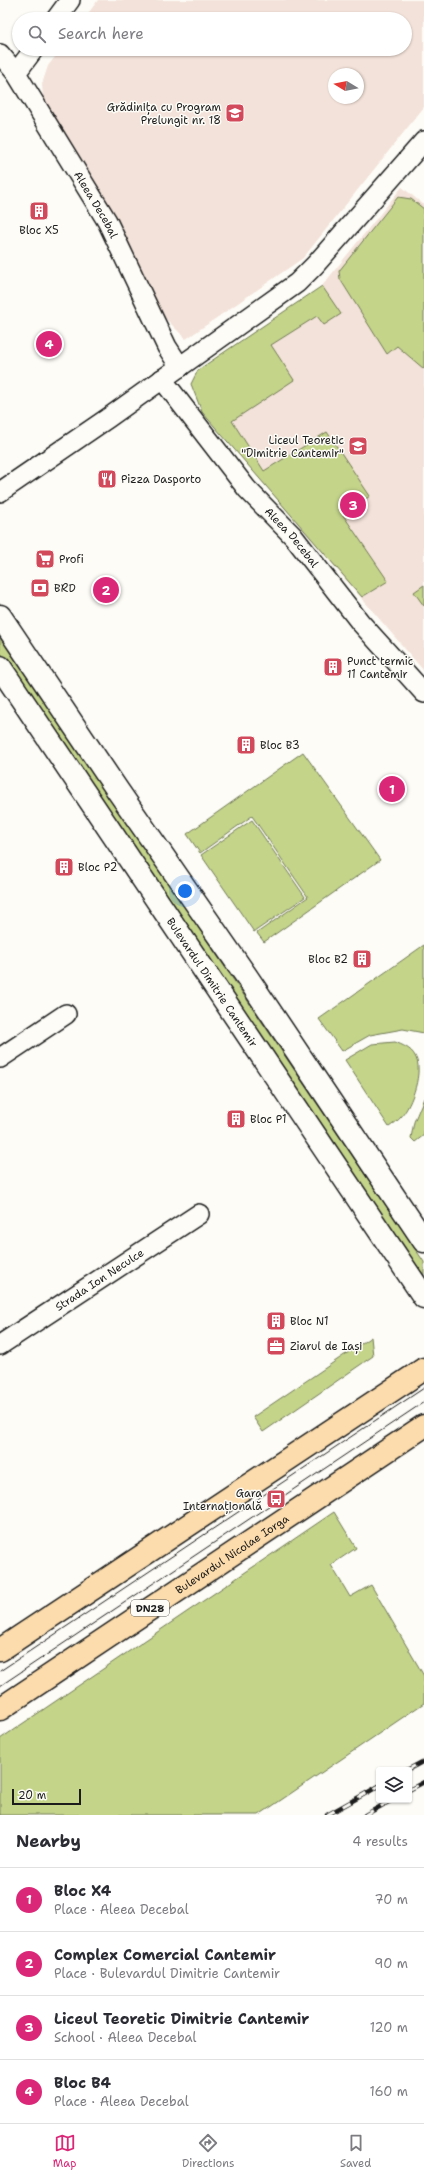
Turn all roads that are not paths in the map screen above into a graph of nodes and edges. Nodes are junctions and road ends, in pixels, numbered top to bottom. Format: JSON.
{"nodes":[{"id":1,"x":70,"y":0,"type":"edge"},
{"id":2,"x":61,"y":12,"type":"edge"},
{"id":3,"x":0,"y":54,"type":"edge"},
{"id":4,"x":29,"y":56,"type":"edge"},
{"id":5,"x":16,"y":73,"type":"junction"},
{"id":6,"x":424,"y":141,"type":"edge"},
{"id":7,"x":180,"y":367,"type":"junction"},
{"id":8,"x":162,"y":379,"type":"junction"},
{"id":9,"x":0,"y":492,"type":"edge"},
{"id":10,"x":0,"y":616,"type":"edge"},
{"id":11,"x":0,"y":667,"type":"edge"},
{"id":12,"x":424,"y":693,"type":"edge"},
{"id":13,"x":66,"y":1014,"type":"dead end"},
{"id":14,"x":0,"y":1058,"type":"edge"},
{"id":15,"x":199,"y":1214,"type":"dead end"},
{"id":16,"x":424,"y":1241,"type":"edge"},
{"id":17,"x":424,"y":1297,"type":"edge"},
{"id":18,"x":0,"y":1345,"type":"edge"},
{"id":19,"x":424,"y":1369,"type":"edge"},
{"id":20,"x":424,"y":1426,"type":"edge"},
{"id":21,"x":0,"y":1650,"type":"edge"},
{"id":22,"x":0,"y":1709,"type":"edge"}],
"edges":[{"from":1,"to":2,"type":"street"},
{"from":3,"to":5,"type":"street","name":"Aleea Decebal"},
{"from":4,"to":5,"type":"street"},
{"from":5,"to":7,"type":"street","name":"Aleea Decebal"},
{"from":6,"to":7,"type":"street"},
{"from":7,"to":8,"type":"street"},
{"from":8,"to":9,"type":"street"},
{"from":8,"to":12,"type":"street","name":"Aleea Decebal"},
{"from":10,"to":16,"type":"main road"},
{"from":11,"to":17,"type":"main road","name":"Bulevardul Dimitrie Cantemir"},
{"from":13,"to":14,"type":"street"},
{"from":15,"to":18,"type":"street","name":"Strada Ion Neculce"},
{"from":19,"to":21,"type":"main road"},
{"from":20,"to":22,"type":"main road","name":"Bulevardul Nicolae Iorga","number":"DN28"}]}
